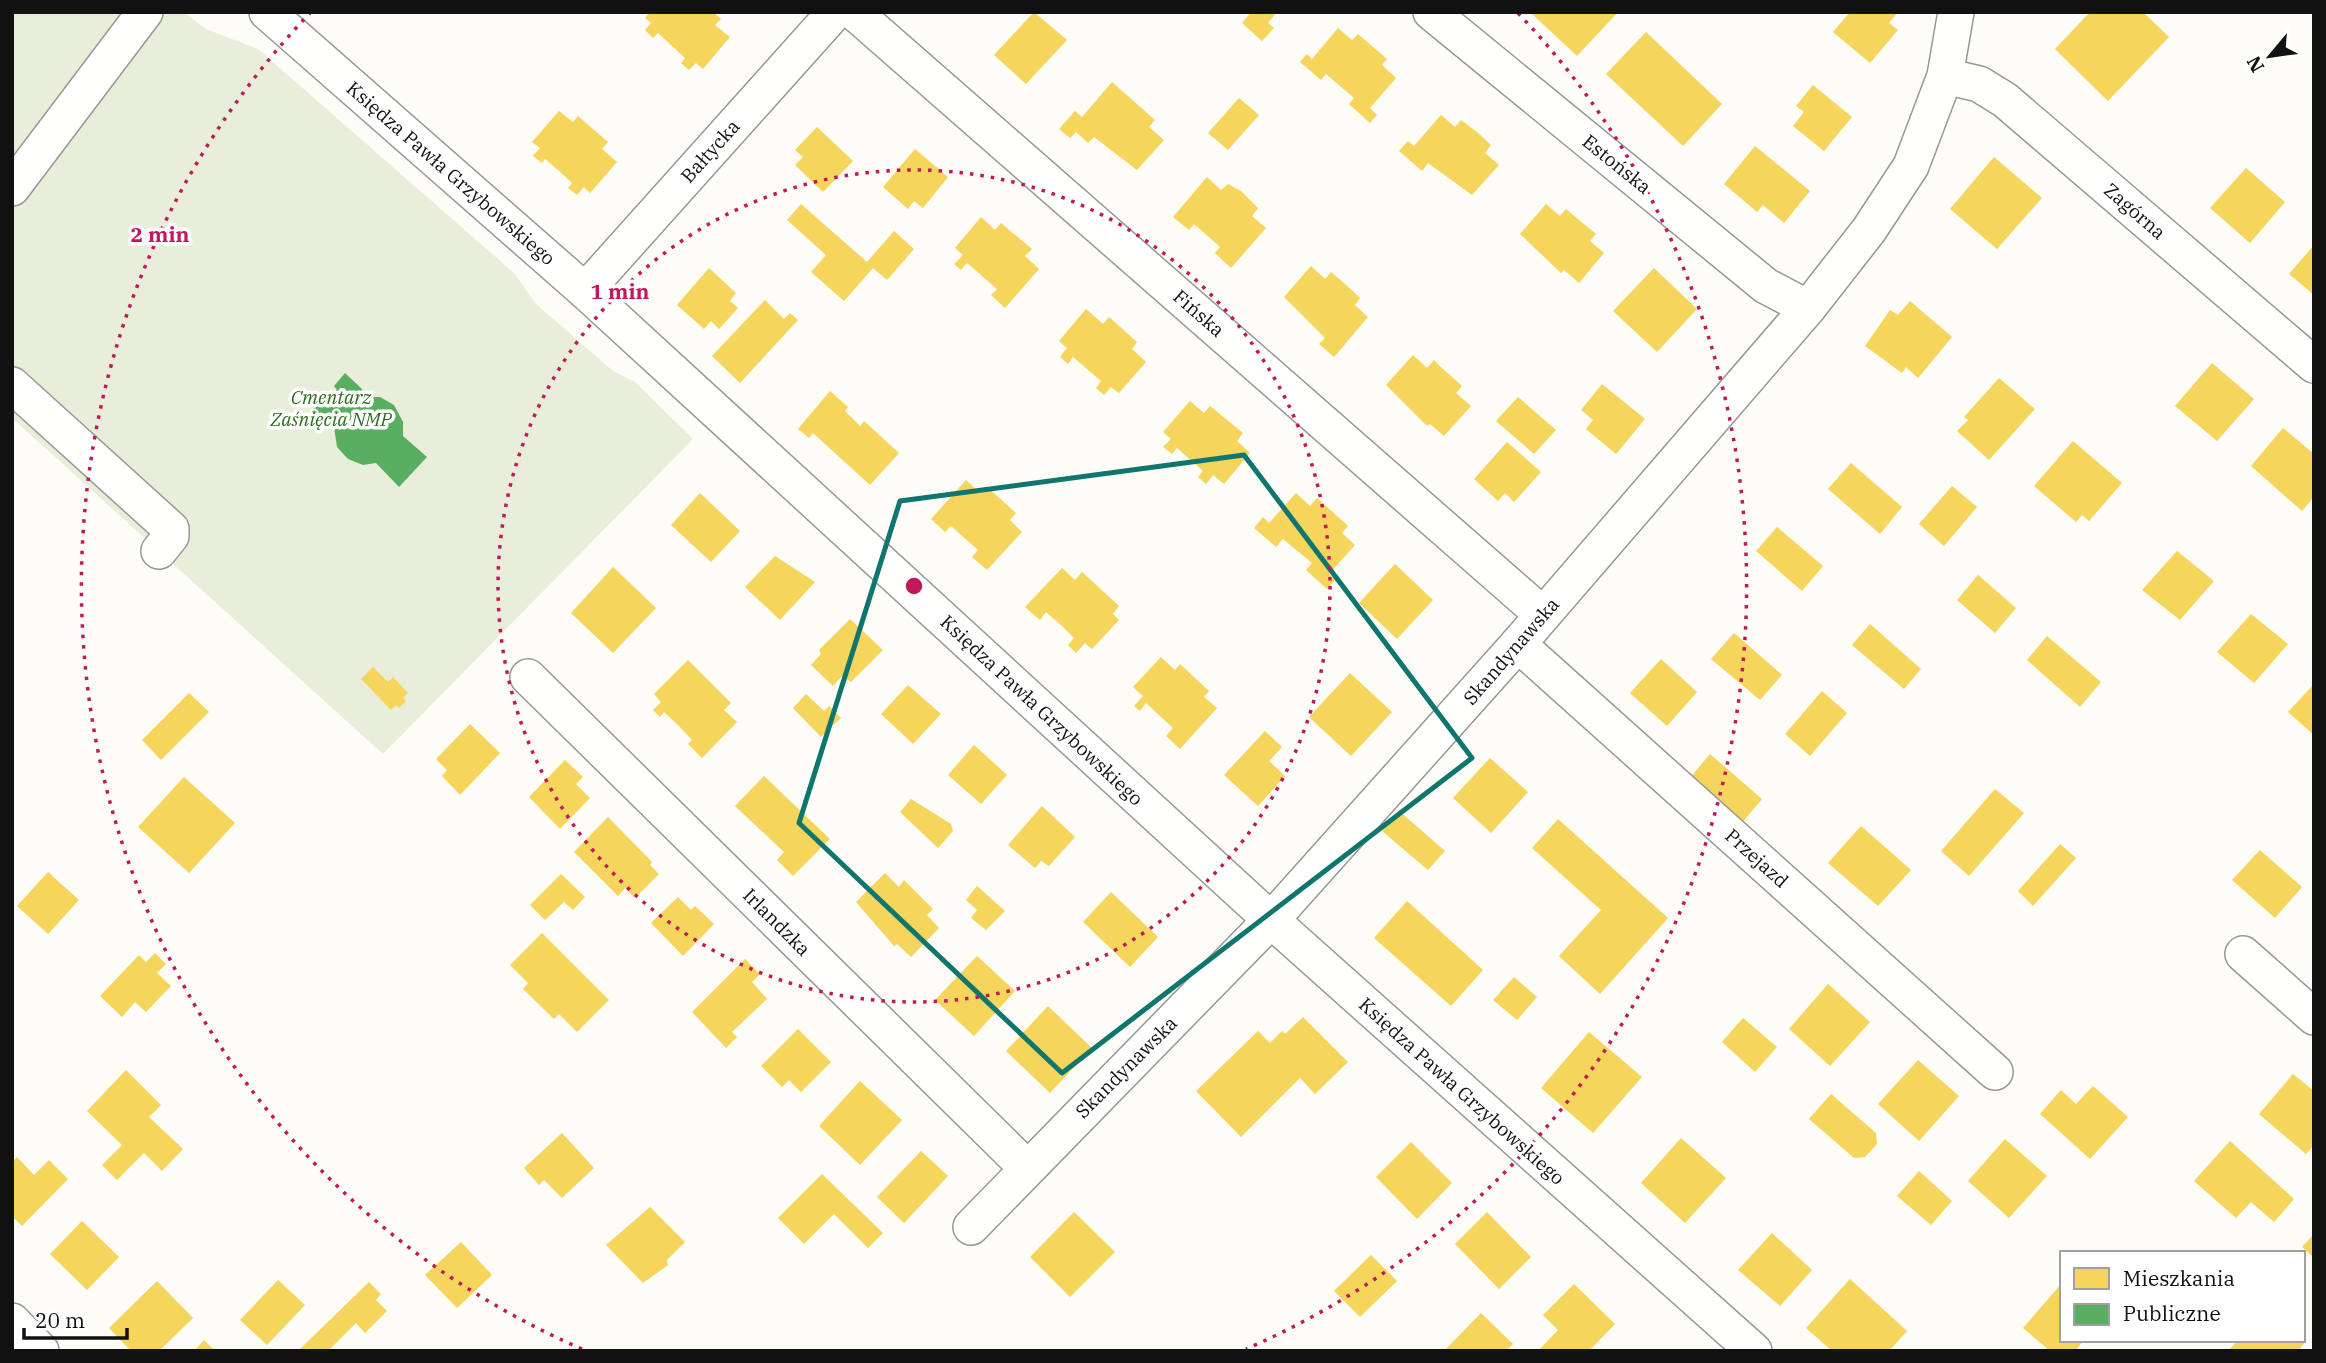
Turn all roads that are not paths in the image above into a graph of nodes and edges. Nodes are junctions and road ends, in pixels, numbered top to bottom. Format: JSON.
{"nodes":[{"id":1,"x":145,"y":12,"type":"edge"},
{"id":2,"x":268,"y":12,"type":"edge"},
{"id":3,"x":854,"y":12,"type":"edge"},
{"id":4,"x":1431,"y":12,"type":"edge"},
{"id":5,"x":1956,"y":12,"type":"edge"},
{"id":6,"x":817,"y":18,"type":"edge"},
{"id":7,"x":1945,"y":76,"type":"junction"},
{"id":8,"x":12,"y":188,"type":"edge"},
{"id":9,"x":585,"y":291,"type":"junction"},
{"id":10,"x":1808,"y":308,"type":"junction"},
{"id":11,"x":2314,"y":365,"type":"edge"},
{"id":12,"x":12,"y":385,"type":"edge"},
{"id":13,"x":159,"y":551,"type":"dead end"},
{"id":14,"x":1543,"y":615,"type":"junction"},
{"id":15,"x":1518,"y":644,"type":"junction"},
{"id":16,"x":528,"y":677,"type":"dead end"},
{"id":17,"x":1270,"y":920,"type":"junction"},
{"id":18,"x":2243,"y":954,"type":"dead end"},
{"id":19,"x":2314,"y":1017,"type":"edge"},
{"id":20,"x":1995,"y":1072,"type":"dead end"},
{"id":21,"x":1027,"y":1168,"type":"junction"},
{"id":22,"x":971,"y":1227,"type":"dead end"},
{"id":23,"x":12,"y":1321,"type":"edge"},
{"id":24,"x":41,"y":1351,"type":"edge"},
{"id":25,"x":1754,"y":1351,"type":"edge"}],
"edges":[{"from":1,"to":8,"type":"street"},
{"from":2,"to":9,"type":"street","name":"Księdza Pawła Grzybowskiego"},
{"from":3,"to":14,"type":"street","name":"Fińska"},
{"from":4,"to":10,"type":"street","name":"Estońska"},
{"from":5,"to":7,"type":"street","name":"Skandynawska"},
{"from":6,"to":9,"type":"street","name":"Bałtycka"},
{"from":7,"to":10,"type":"street","name":"Skandynawska"},
{"from":7,"to":11,"type":"street","name":"Zagórna"},
{"from":9,"to":17,"type":"street","name":"Księdza Pawła Grzybowskiego"},
{"from":10,"to":14,"type":"street","name":"Skandynawska"},
{"from":12,"to":13,"type":"street"},
{"from":14,"to":15,"type":"street","name":"Skandynawska"},
{"from":15,"to":17,"type":"street","name":"Skandynawska"},
{"from":15,"to":20,"type":"street","name":"Przejazd"},
{"from":16,"to":21,"type":"street","name":"Irlandzka"},
{"from":17,"to":21,"type":"street","name":"Skandynawska"},
{"from":17,"to":25,"type":"street","name":"Księdza Pawła Grzybowskiego"},
{"from":18,"to":19,"type":"street"},
{"from":21,"to":22,"type":"street","name":"Skandynawska"},
{"from":23,"to":24,"type":"street"}]}
